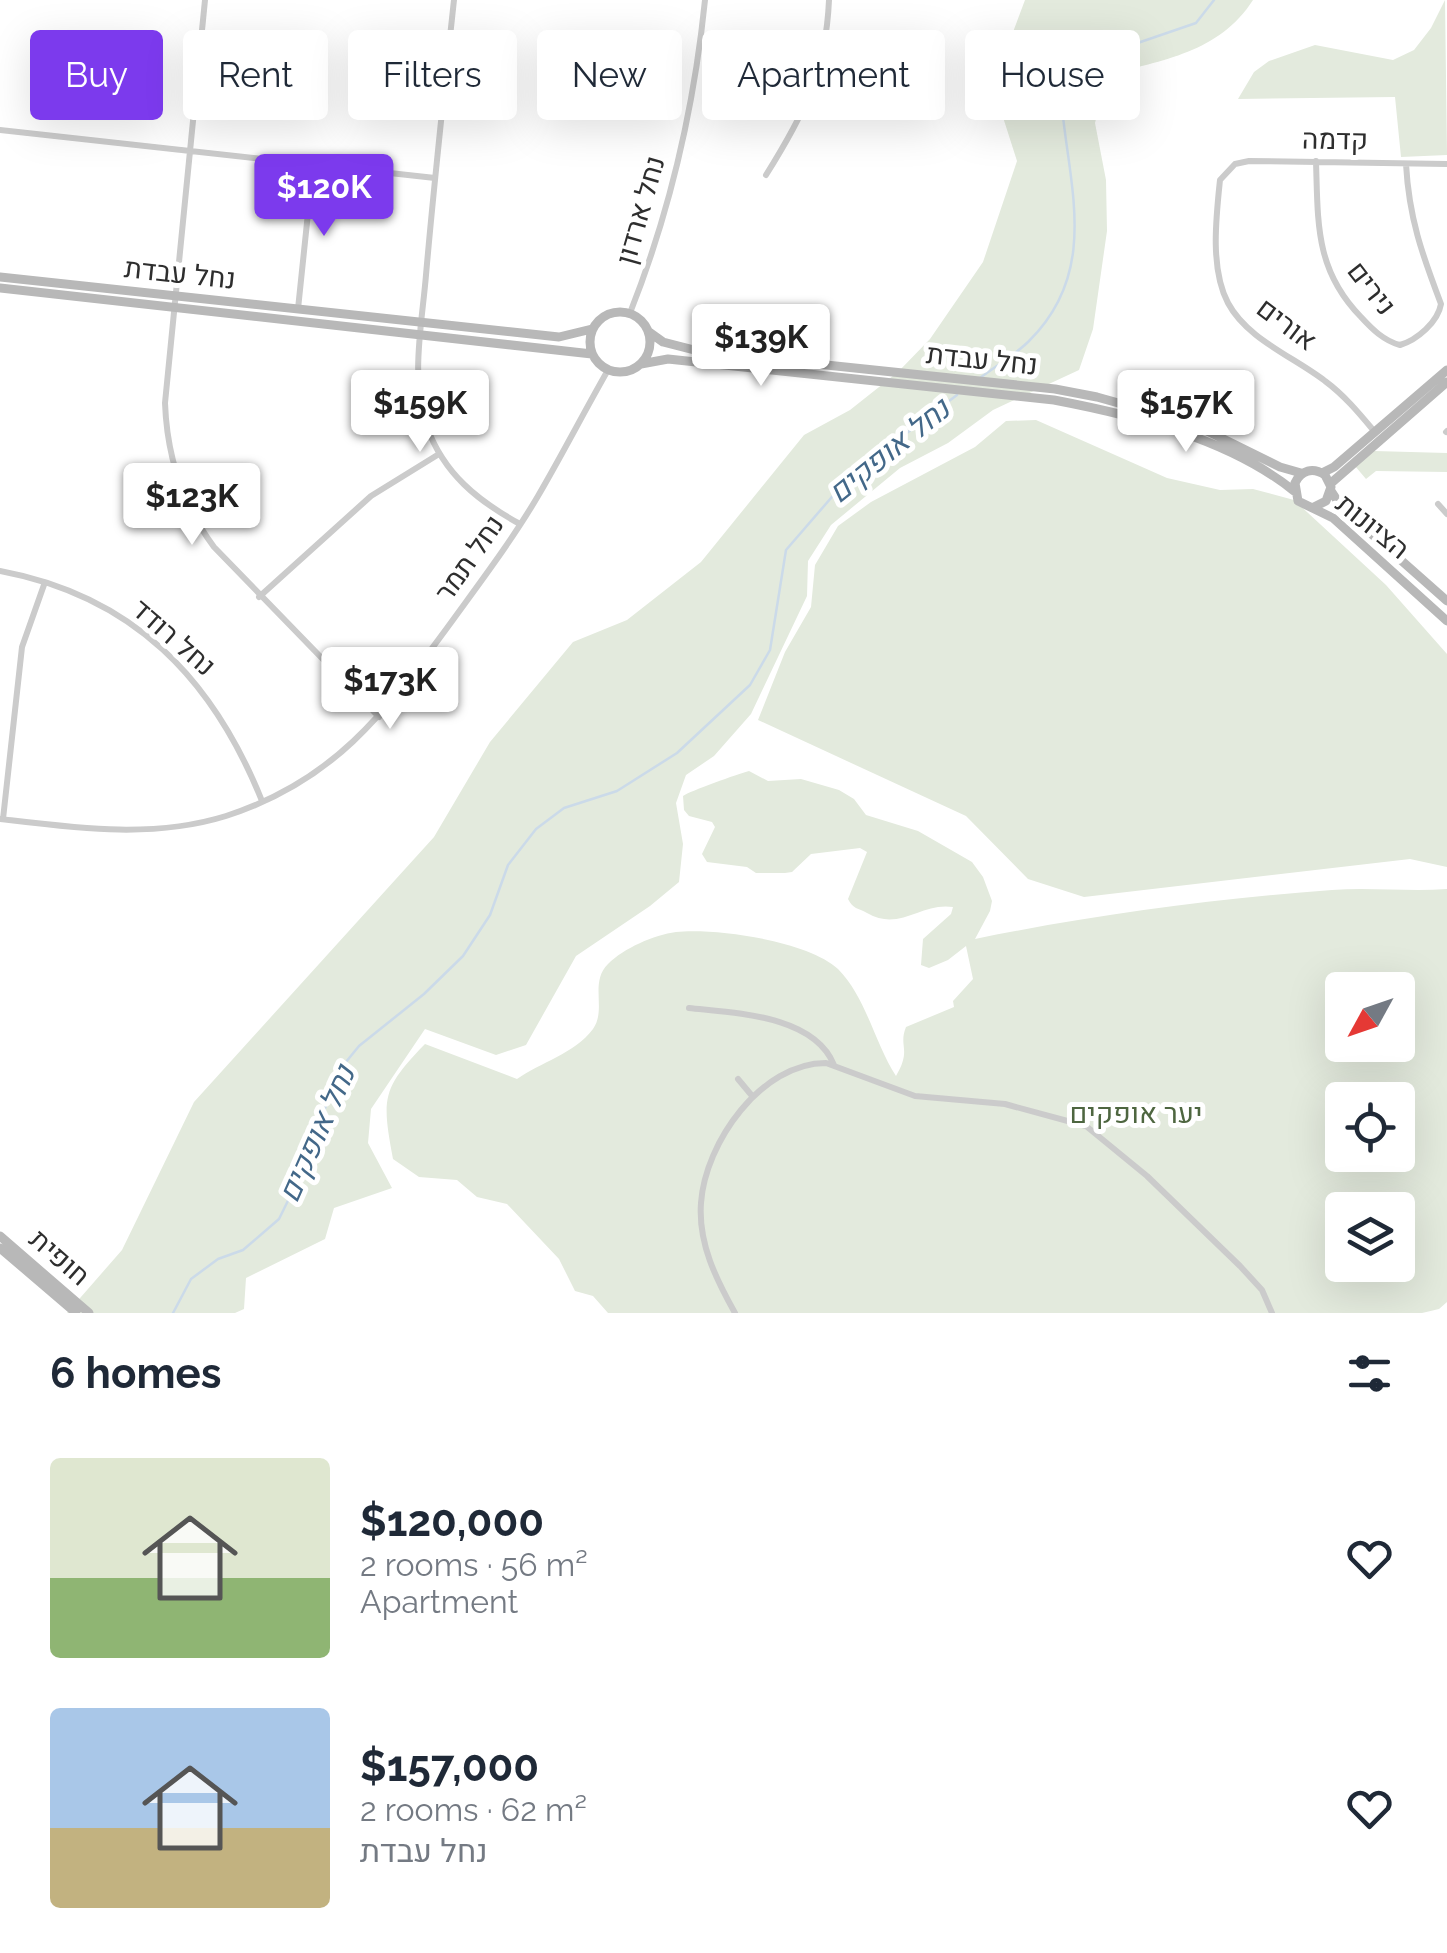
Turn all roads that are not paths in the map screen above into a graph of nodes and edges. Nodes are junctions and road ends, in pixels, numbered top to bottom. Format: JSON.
{"nodes":[{"id":1,"x":205,"y":0,"type":"edge"},
{"id":2,"x":454,"y":0,"type":"edge"},
{"id":3,"x":706,"y":0,"type":"edge"},
{"id":4,"x":829,"y":0,"type":"edge"},
{"id":5,"x":0,"y":130,"type":"edge"},
{"id":6,"x":189,"y":151,"type":"junction"},
{"id":7,"x":1316,"y":161,"type":"junction"},
{"id":8,"x":1406,"y":164,"type":"junction"},
{"id":9,"x":1447,"y":164,"type":"edge"},
{"id":10,"x":313,"y":165,"type":"junction"},
{"id":11,"x":1226,"y":172,"type":"joint"},
{"id":12,"x":766,"y":175,"type":"dead end"},
{"id":13,"x":435,"y":178,"type":"junction"},
{"id":14,"x":0,"y":277,"type":"edge"},
{"id":15,"x":0,"y":288,"type":"edge"},
{"id":16,"x":175,"y":301,"type":"junction"},
{"id":17,"x":298,"y":309,"type":"junction"},
{"id":18,"x":630,"y":313,"type":"junction"},
{"id":19,"x":422,"y":328,"type":"junction"},
{"id":20,"x":592,"y":330,"type":"junction"},
{"id":21,"x":648,"y":332,"type":"junction"},
{"id":22,"x":592,"y":354,"type":"junction"},
{"id":23,"x":641,"y":364,"type":"junction"},
{"id":24,"x":608,"y":370,"type":"junction"},
{"id":25,"x":1447,"y":370,"type":"edge"},
{"id":26,"x":1447,"y":382,"type":"edge"},
{"id":27,"x":1374,"y":431,"type":"junction"},
{"id":28,"x":439,"y":454,"type":"junction"},
{"id":29,"x":1322,"y":473,"type":"junction"},
{"id":30,"x":1302,"y":474,"type":"junction"},
{"id":31,"x":1331,"y":488,"type":"junction"},
{"id":32,"x":1294,"y":491,"type":"junction"},
{"id":33,"x":1438,"y":504,"type":"dead end"},
{"id":34,"x":1314,"y":507,"type":"junction"},
{"id":35,"x":1447,"y":514,"type":"edge"},
{"id":36,"x":520,"y":524,"type":"junction"},
{"id":37,"x":0,"y":571,"type":"edge"},
{"id":38,"x":44,"y":582,"type":"junction"},
{"id":39,"x":260,"y":596,"type":"junction"},
{"id":40,"x":1447,"y":601,"type":"edge"},
{"id":41,"x":1447,"y":620,"type":"edge"},
{"id":42,"x":379,"y":717,"type":"junction"},
{"id":43,"x":262,"y":802,"type":"junction"},
{"id":44,"x":2,"y":819,"type":"edge"},
{"id":45,"x":690,"y":1008,"type":"dead end"},
{"id":46,"x":834,"y":1066,"type":"junction"},
{"id":47,"x":738,"y":1079,"type":"dead end"},
{"id":48,"x":753,"y":1097,"type":"junction"},
{"id":49,"x":0,"y":1236,"type":"edge"},
{"id":50,"x":0,"y":1248,"type":"edge"},
{"id":51,"x":84,"y":1312,"type":"edge"},
{"id":52,"x":735,"y":1313,"type":"edge"},
{"id":53,"x":1272,"y":1313,"type":"edge"}],
"edges":[{"from":1,"to":6,"type":"street"},
{"from":2,"to":13,"type":"street"},
{"from":3,"to":18,"type":"street","name":"נחל ארדון"},
{"from":4,"to":12,"type":"street"},
{"from":5,"to":6,"type":"street"},
{"from":6,"to":10,"type":"street"},
{"from":6,"to":16,"type":"street"},
{"from":7,"to":8,"type":"street","name":"קדמה"},
{"from":7,"to":8,"type":"street","name":"נירים"},
{"from":7,"to":11,"type":"street","name":"קדמה"},
{"from":8,"to":9,"type":"street","name":"קדמה"},
{"from":10,"to":13,"type":"street"},
{"from":10,"to":17,"type":"street"},
{"from":11,"to":27,"type":"street","name":"אורים"},
{"from":13,"to":19,"type":"street"},
{"from":14,"to":16,"type":"street","name":"נחל עבדת"},
{"from":15,"to":16,"type":"street","name":"נחל עבדת"},
{"from":16,"to":17,"type":"street","name":"נחל עבדת"},
{"from":16,"to":19,"type":"street","name":"נחל עבדת"},
{"from":16,"to":39,"type":"street"},
{"from":17,"to":19,"type":"street","name":"נחל עבדת"},
{"from":18,"to":20,"type":"street"},
{"from":18,"to":21,"type":"street"},
{"from":19,"to":20,"type":"street","name":"נחל עבדת"},
{"from":19,"to":22,"type":"street","name":"נחל עבדת"},
{"from":19,"to":28,"type":"street"},
{"from":20,"to":22,"type":"street"},
{"from":21,"to":23,"type":"street"},
{"from":21,"to":30,"type":"street","name":"נחל עבדת"},
{"from":22,"to":24,"type":"street"},
{"from":23,"to":24,"type":"street"},
{"from":23,"to":32,"type":"street","name":"נחל עבדת"},
{"from":24,"to":36,"type":"street","name":"נחל תמר"},
{"from":25,"to":27,"type":"street","name":"הציונות"},
{"from":26,"to":31,"type":"street","name":"הציונות"},
{"from":27,"to":29,"type":"street","name":"הציונות"},
{"from":28,"to":36,"type":"street"},
{"from":28,"to":39,"type":"street"},
{"from":29,"to":30,"type":"street"},
{"from":29,"to":31,"type":"street"},
{"from":30,"to":32,"type":"street"},
{"from":31,"to":34,"type":"street"},
{"from":31,"to":40,"type":"street","name":"הציונות"},
{"from":32,"to":34,"type":"street"},
{"from":33,"to":35,"type":"street"},
{"from":34,"to":41,"type":"street","name":"הציונות"},
{"from":36,"to":42,"type":"street","name":"נחל תמר"},
{"from":37,"to":38,"type":"street","name":"נחל רודד"},
{"from":38,"to":43,"type":"street","name":"נחל רודד"},
{"from":38,"to":44,"type":"street"},
{"from":39,"to":42,"type":"street"},
{"from":42,"to":43,"type":"street","name":"נחל תמר"},
{"from":43,"to":44,"type":"street","name":"נחל תמר"},
{"from":45,"to":46,"type":"street"},
{"from":46,"to":48,"type":"street"},
{"from":46,"to":53,"type":"street"},
{"from":47,"to":48,"type":"street"},
{"from":48,"to":52,"type":"street"},
{"from":49,"to":51,"type":"street","name":"חופית"},
{"from":50,"to":51,"type":"street","name":"חופית"}]}
